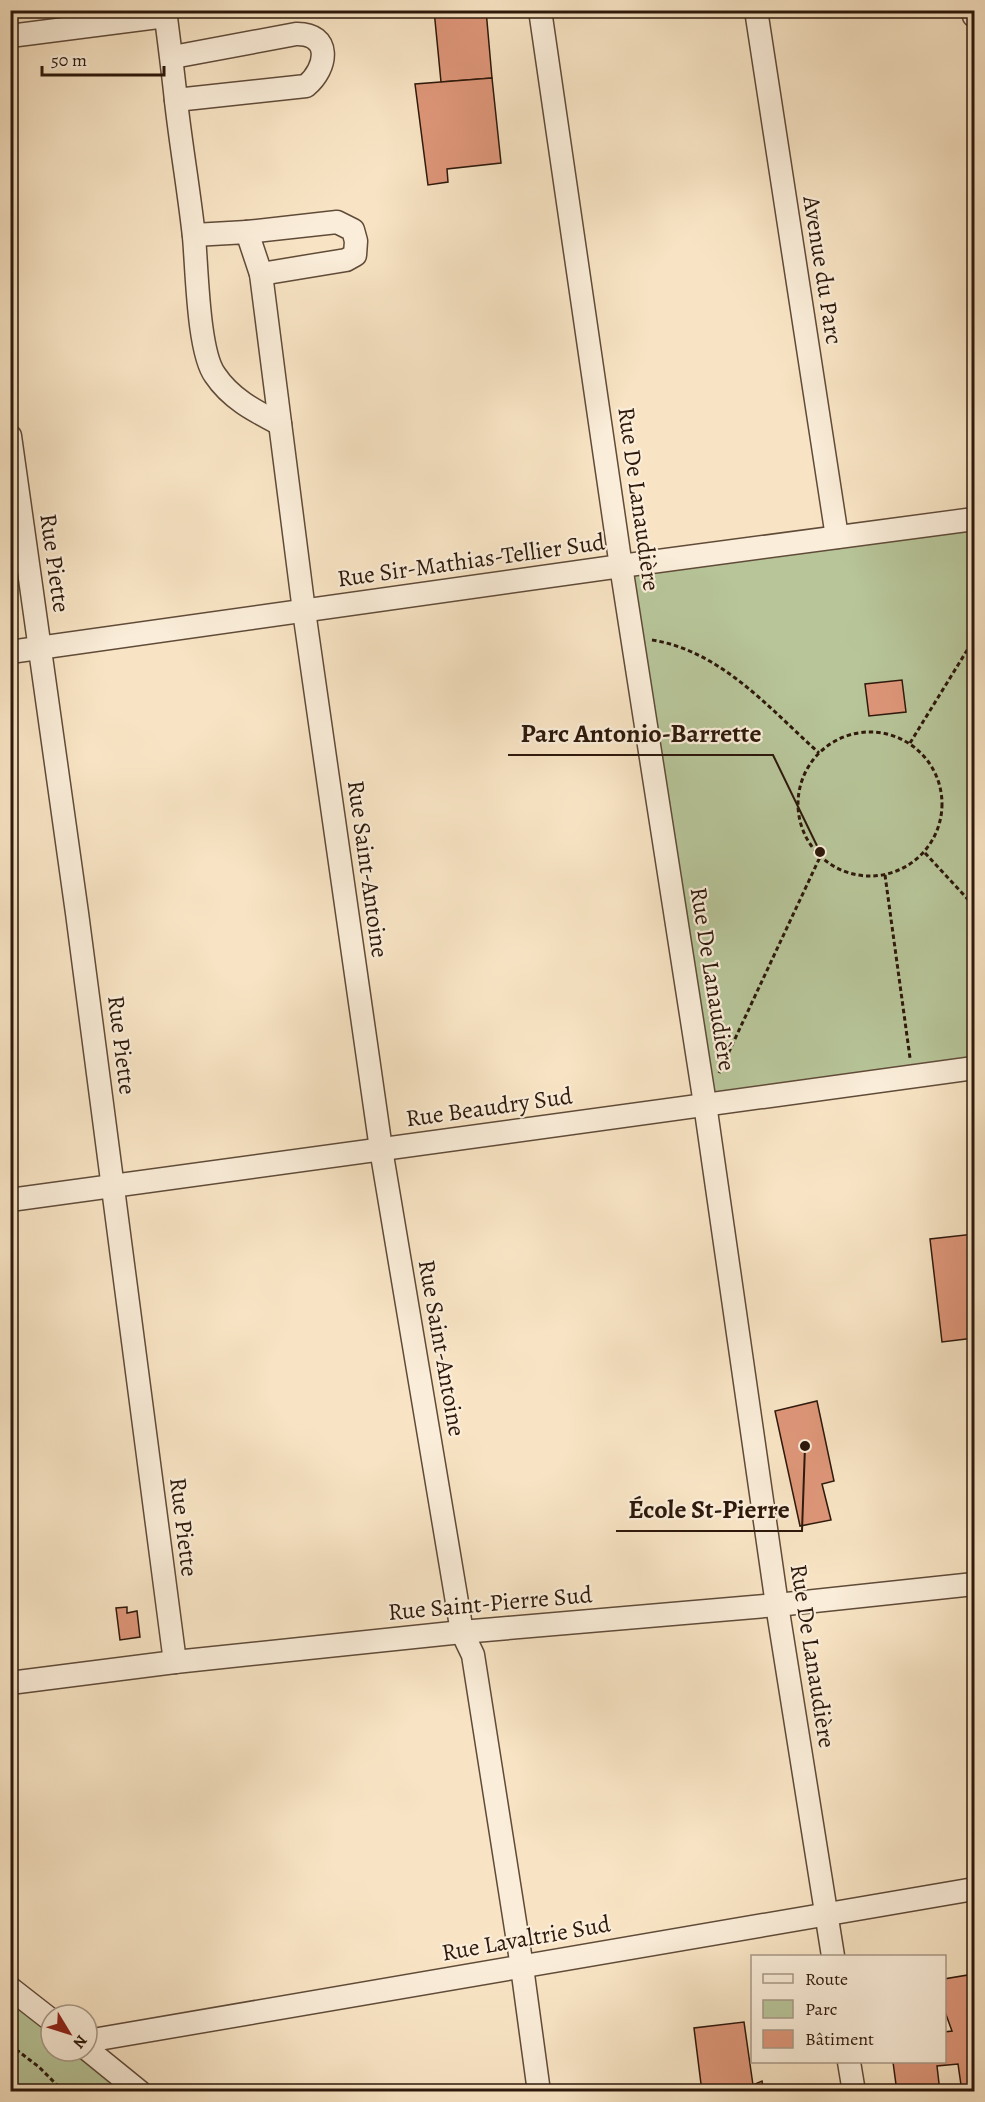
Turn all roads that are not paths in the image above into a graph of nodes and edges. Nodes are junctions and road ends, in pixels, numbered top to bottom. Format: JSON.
{"nodes":[{"id":1,"x":540,"y":10,"type":"edge"},
{"id":2,"x":756,"y":10,"type":"edge"},
{"id":3,"x":974,"y":10,"type":"edge"},
{"id":4,"x":165,"y":13,"type":"edge"},
{"id":5,"x":975,"y":16,"type":"edge"},
{"id":6,"x":10,"y":36,"type":"edge"},
{"id":7,"x":172,"y":57,"type":"junction"},
{"id":8,"x":176,"y":100,"type":"junction"},
{"id":9,"x":247,"y":232,"type":"junction"},
{"id":10,"x":194,"y":235,"type":"junction"},
{"id":11,"x":261,"y":274,"type":"junction"},
{"id":12,"x":280,"y":424,"type":"junction"},
{"id":13,"x":10,"y":436,"type":"edge"},
{"id":14,"x":975,"y":519,"type":"edge"},
{"id":15,"x":837,"y":537,"type":"junction"},
{"id":16,"x":621,"y":566,"type":"junction"},
{"id":17,"x":304,"y":611,"type":"junction"},
{"id":18,"x":40,"y":649,"type":"junction"},
{"id":19,"x":10,"y":652,"type":"edge"},
{"id":20,"x":975,"y":1068,"type":"edge"},
{"id":21,"x":705,"y":1104,"type":"junction"},
{"id":22,"x":381,"y":1149,"type":"junction"},
{"id":23,"x":113,"y":1186,"type":"junction"},
{"id":24,"x":10,"y":1200,"type":"edge"},
{"id":25,"x":975,"y":1584,"type":"edge"},
{"id":26,"x":777,"y":1605,"type":"junction"},
{"id":27,"x":462,"y":1632,"type":"junction"},
{"id":28,"x":175,"y":1662,"type":"junction"},
{"id":29,"x":10,"y":1683,"type":"edge"},
{"id":30,"x":975,"y":1889,"type":"edge"},
{"id":31,"x":827,"y":1914,"type":"junction"},
{"id":32,"x":833,"y":1955,"type":"edge"},
{"id":33,"x":522,"y":1967,"type":"junction"},
{"id":34,"x":10,"y":1988,"type":"edge"},
{"id":35,"x":39,"y":2011,"type":"edge"},
{"id":36,"x":99,"y":2039,"type":"edge"},
{"id":37,"x":99,"y":2059,"type":"edge"},
{"id":38,"x":849,"y":2063,"type":"edge"},
{"id":39,"x":140,"y":2091,"type":"edge"},
{"id":40,"x":539,"y":2091,"type":"edge"},
{"id":41,"x":854,"y":2091,"type":"edge"}],
"edges":[{"from":1,"to":16,"type":"street","name":"Rue De Lanaudière"},
{"from":2,"to":15,"type":"street","name":"Avenue du Parc"},
{"from":3,"to":5,"type":"street"},
{"from":4,"to":6,"type":"street"},
{"from":4,"to":7,"type":"street"},
{"from":7,"to":8,"type":"street"},
{"from":7,"to":8,"type":"street"},
{"from":8,"to":10,"type":"street"},
{"from":9,"to":10,"type":"street"},
{"from":9,"to":11,"type":"street","name":"Rue Saint-Antoine"},
{"from":9,"to":11,"type":"street"},
{"from":10,"to":12,"type":"street"},
{"from":11,"to":12,"type":"street","name":"Rue Saint-Antoine"},
{"from":12,"to":17,"type":"street","name":"Rue Saint-Antoine"},
{"from":13,"to":18,"type":"street","name":"Rue Piette"},
{"from":14,"to":15,"type":"street","name":"Rue Sir-Mathias-Tellier Sud"},
{"from":15,"to":16,"type":"street","name":"Rue Sir-Mathias-Tellier Sud"},
{"from":16,"to":17,"type":"street","name":"Rue Sir-Mathias-Tellier Sud"},
{"from":16,"to":21,"type":"street","name":"Rue De Lanaudière"},
{"from":17,"to":18,"type":"street","name":"Rue Sir-Mathias-Tellier Sud"},
{"from":17,"to":22,"type":"street","name":"Rue Saint-Antoine"},
{"from":18,"to":19,"type":"street","name":"Rue Sir-Mathias-Tellier Sud"},
{"from":18,"to":23,"type":"street","name":"Rue Piette"},
{"from":20,"to":21,"type":"street","name":"Rue Beaudry Sud"},
{"from":21,"to":22,"type":"street","name":"Rue Beaudry Sud"},
{"from":21,"to":26,"type":"street","name":"Rue De Lanaudière"},
{"from":22,"to":23,"type":"street","name":"Rue Beaudry Sud"},
{"from":22,"to":27,"type":"street","name":"Rue Saint-Antoine"},
{"from":23,"to":24,"type":"street","name":"Rue Beaudry Sud"},
{"from":23,"to":28,"type":"street","name":"Rue Piette"},
{"from":25,"to":26,"type":"street","name":"Rue Saint-Pierre Sud"},
{"from":26,"to":27,"type":"street","name":"Rue Saint-Pierre Sud"},
{"from":26,"to":31,"type":"street","name":"Rue De Lanaudière"},
{"from":27,"to":28,"type":"street","name":"Rue Saint-Pierre Sud"},
{"from":27,"to":33,"type":"street","name":"Rue Saint-Antoine"},
{"from":28,"to":29,"type":"street","name":"Rue Saint-Pierre Sud"},
{"from":30,"to":31,"type":"street","name":"Rue Lavaltrie Sud"},
{"from":31,"to":32,"type":"street","name":"Rue De Lanaudière"},
{"from":31,"to":33,"type":"street","name":"Rue Lavaltrie Sud"},
{"from":33,"to":36,"type":"street","name":"Rue Lavaltrie Sud"},
{"from":33,"to":40,"type":"street","name":"Rue Saint-Antoine"},
{"from":34,"to":35,"type":"street"},
{"from":37,"to":39,"type":"street"},
{"from":38,"to":41,"type":"street"}]}
